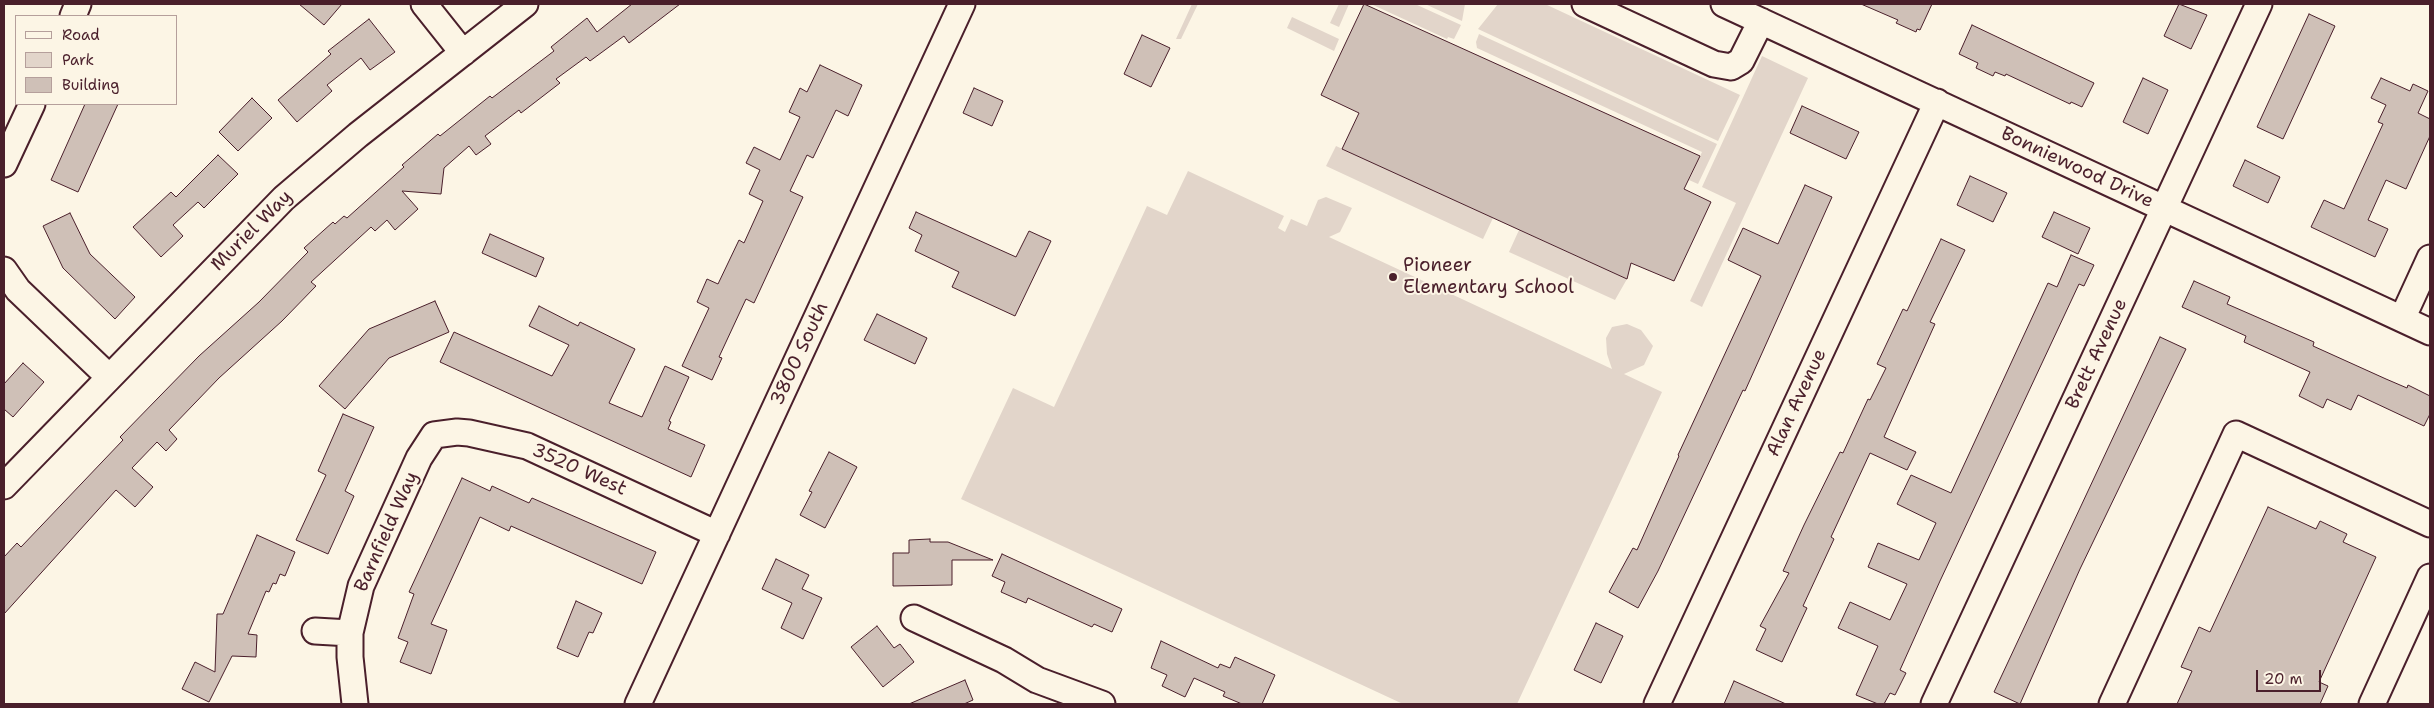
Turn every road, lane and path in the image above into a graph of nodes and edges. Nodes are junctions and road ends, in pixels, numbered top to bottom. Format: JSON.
{"nodes":[{"id":1,"x":424,"y":4,"type":"edge"},
{"id":2,"x":525,"y":4,"type":"edge"},
{"id":3,"x":962,"y":4,"type":"edge"},
{"id":4,"x":1585,"y":4,"type":"edge"},
{"id":5,"x":1724,"y":4,"type":"edge"},
{"id":6,"x":2259,"y":4,"type":"edge"},
{"id":7,"x":1762,"y":21,"type":"junction"},
{"id":8,"x":463,"y":53,"type":"junction"},
{"id":9,"x":1937,"y":102,"type":"junction"},
{"id":10,"x":32,"y":105,"type":"edge"},
{"id":11,"x":4,"y":164,"type":"edge"},
{"id":12,"x":2164,"y":208,"type":"junction"},
{"id":13,"x":2430,"y":258,"type":"edge"},
{"id":14,"x":4,"y":270,"type":"edge"},
{"id":15,"x":2402,"y":319,"type":"junction"},
{"id":16,"x":2430,"y":332,"type":"edge"},
{"id":17,"x":109,"y":378,"type":"junction"},
{"id":18,"x":434,"y":435,"type":"joint"},
{"id":19,"x":4,"y":486,"type":"edge"},
{"id":20,"x":2430,"y":524,"type":"edge"},
{"id":21,"x":716,"y":534,"type":"junction"},
{"id":22,"x":2430,"y":577,"type":"edge"},
{"id":23,"x":914,"y":618,"type":"dead end"},
{"id":24,"x":315,"y":631,"type":"dead end"},
{"id":25,"x":350,"y":633,"type":"junction"},
{"id":26,"x":354,"y":704,"type":"edge"},
{"id":27,"x":638,"y":704,"type":"edge"},
{"id":28,"x":1102,"y":704,"type":"edge"},
{"id":29,"x":1658,"y":704,"type":"edge"},
{"id":30,"x":1934,"y":704,"type":"edge"},
{"id":31,"x":2112,"y":704,"type":"edge"},
{"id":32,"x":2372,"y":704,"type":"edge"}],
"edges":[{"from":1,"to":8,"type":"street"},
{"from":2,"to":8,"type":"street","name":"Muriel Way"},
{"from":3,"to":21,"type":"street","name":"3800 South"},
{"from":4,"to":7,"type":"street"},
{"from":5,"to":7,"type":"street","name":"Bonniewood Drive"},
{"from":6,"to":12,"type":"street","name":"Brett Avenue"},
{"from":7,"to":9,"type":"street","name":"Bonniewood Drive"},
{"from":8,"to":17,"type":"street","name":"Muriel Way"},
{"from":9,"to":12,"type":"street","name":"Bonniewood Drive"},
{"from":9,"to":29,"type":"street","name":"Alan Avenue"},
{"from":10,"to":11,"type":"street"},
{"from":12,"to":15,"type":"street","name":"Bonniewood Drive"},
{"from":12,"to":30,"type":"street","name":"Brett Avenue"},
{"from":13,"to":15,"type":"street"},
{"from":14,"to":17,"type":"street"},
{"from":15,"to":16,"type":"street","name":"Bonniewood Drive"},
{"from":17,"to":19,"type":"street","name":"Muriel Way"},
{"from":18,"to":21,"type":"street","name":"3520 West"},
{"from":18,"to":25,"type":"street","name":"Barnfield Way"},
{"from":20,"to":31,"type":"street"},
{"from":21,"to":27,"type":"street","name":"3800 South"},
{"from":22,"to":32,"type":"street"},
{"from":23,"to":28,"type":"street"},
{"from":24,"to":25,"type":"street"},
{"from":25,"to":26,"type":"street","name":"Barnfield Way"}]}
